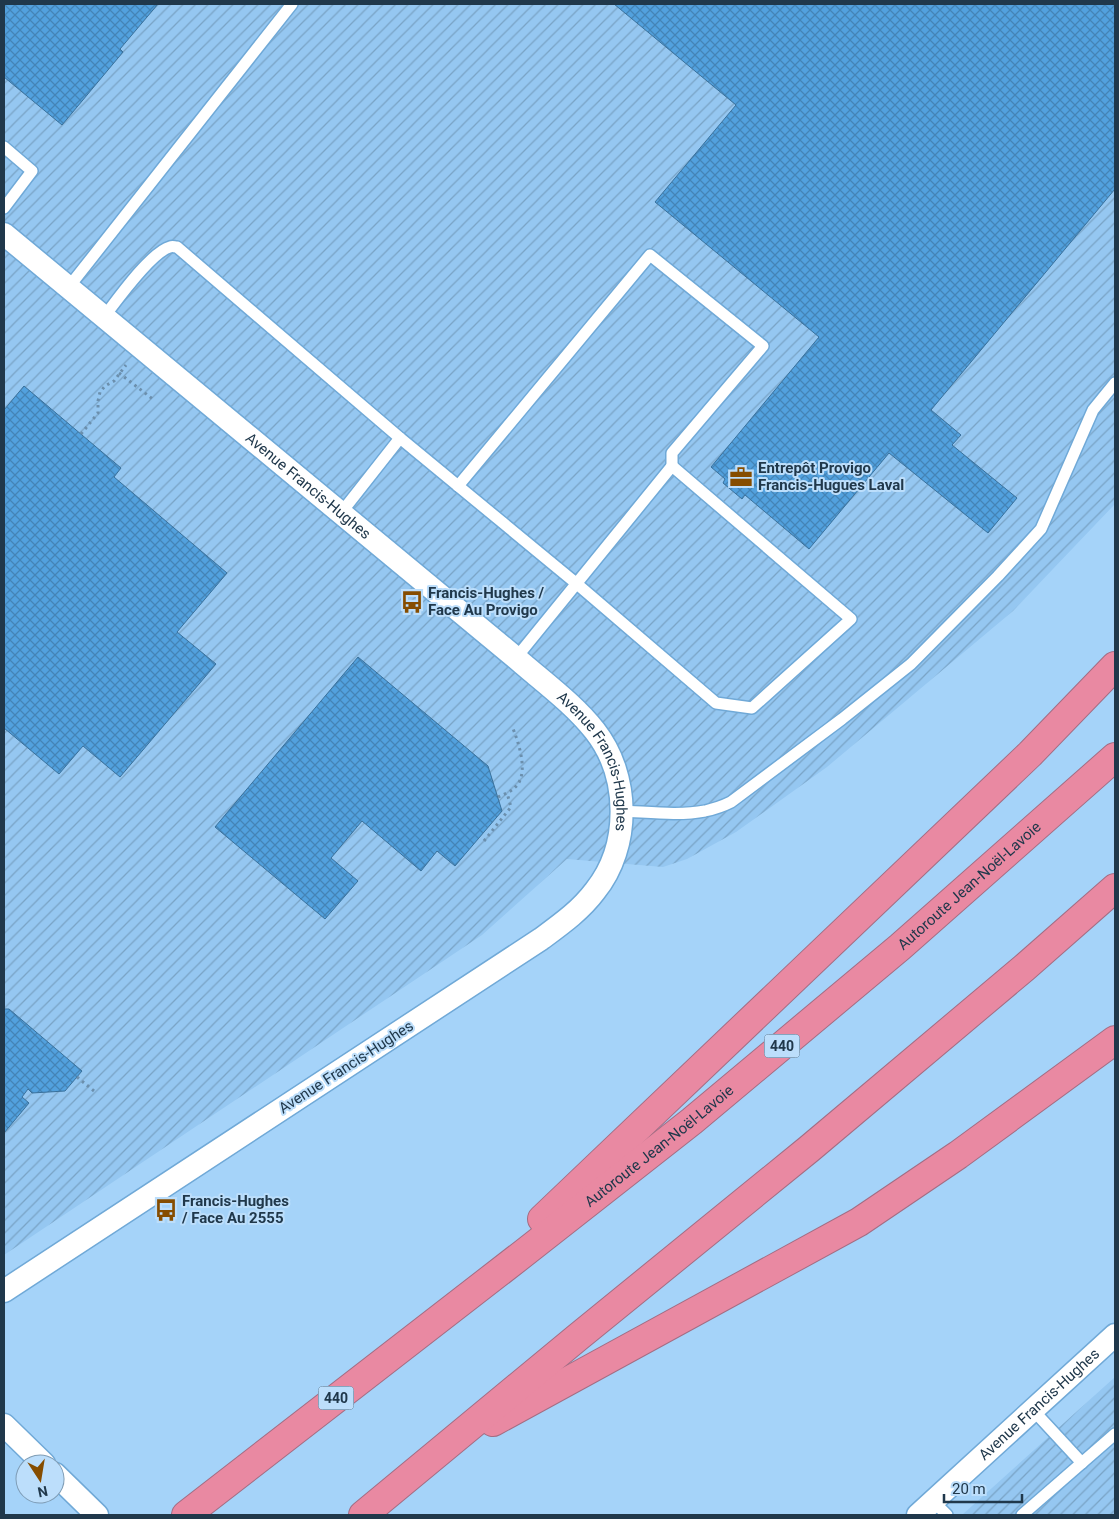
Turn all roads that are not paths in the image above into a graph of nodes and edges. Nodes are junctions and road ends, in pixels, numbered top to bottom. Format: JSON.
{"nodes":[{"id":1,"x":292,"y":4,"type":"edge"},
{"id":2,"x":4,"y":148,"type":"edge"},
{"id":3,"x":4,"y":208,"type":"edge"},
{"id":4,"x":4,"y":234,"type":"edge"},
{"id":5,"x":68,"y":288,"type":"junction"},
{"id":6,"x":104,"y":317,"type":"junction"},
{"id":7,"x":1115,"y":383,"type":"edge"},
{"id":8,"x":400,"y":438,"type":"junction"},
{"id":9,"x":672,"y":466,"type":"junction"},
{"id":10,"x":458,"y":486,"type":"junction"},
{"id":11,"x":341,"y":513,"type":"junction"},
{"id":12,"x":577,"y":584,"type":"junction"},
{"id":13,"x":516,"y":658,"type":"junction"},
{"id":14,"x":1115,"y":666,"type":"edge"},
{"id":15,"x":1115,"y":757,"type":"edge"},
{"id":16,"x":622,"y":811,"type":"junction"},
{"id":17,"x":1115,"y":888,"type":"edge"},
{"id":18,"x":1115,"y":1040,"type":"edge"},
{"id":19,"x":4,"y":1291,"type":"edge"},
{"id":20,"x":436,"y":1320,"type":"junction"},
{"id":21,"x":1115,"y":1335,"type":"edge"},
{"id":22,"x":1033,"y":1410,"type":"junction"},
{"id":23,"x":4,"y":1426,"type":"edge"},
{"id":24,"x":1115,"y":1434,"type":"edge"},
{"id":25,"x":33,"y":1454,"type":"edge"},
{"id":26,"x":436,"y":1454,"type":"junction"},
{"id":27,"x":1082,"y":1463,"type":"junction"},
{"id":28,"x":65,"y":1484,"type":"edge"},
{"id":29,"x":933,"y":1510,"type":"edge"},
{"id":30,"x":97,"y":1515,"type":"edge"},
{"id":31,"x":186,"y":1515,"type":"edge"},
{"id":32,"x":363,"y":1515,"type":"edge"},
{"id":33,"x":1022,"y":1515,"type":"edge"}],
"edges":[{"from":1,"to":5,"type":"lane"},
{"from":2,"to":3,"type":"lane"},
{"from":4,"to":5,"type":"street","name":"Avenue Francis-Hughes"},
{"from":5,"to":6,"type":"street","name":"Avenue Francis-Hughes"},
{"from":6,"to":8,"type":"lane"},
{"from":6,"to":11,"type":"street","name":"Avenue Francis-Hughes"},
{"from":7,"to":16,"type":"lane"},
{"from":8,"to":10,"type":"lane"},
{"from":8,"to":11,"type":"lane"},
{"from":9,"to":10,"type":"lane"},
{"from":9,"to":12,"type":"lane"},
{"from":9,"to":12,"type":"lane"},
{"from":10,"to":12,"type":"lane"},
{"from":11,"to":13,"type":"street","name":"Avenue Francis-Hughes"},
{"from":12,"to":13,"type":"lane"},
{"from":13,"to":16,"type":"street","name":"Avenue Francis-Hughes"},
{"from":14,"to":20,"type":"highway"},
{"from":15,"to":20,"type":"highway","name":"Autoroute Jean-Noël-Lavoie","number":"440"},
{"from":16,"to":19,"type":"street","name":"Avenue Francis-Hughes"},
{"from":17,"to":26,"type":"highway"},
{"from":18,"to":26,"type":"highway"},
{"from":20,"to":31,"type":"highway","name":"Autoroute Jean-Noël-Lavoie","number":"440"},
{"from":21,"to":22,"type":"street","name":"Avenue Francis-Hughes"},
{"from":22,"to":27,"type":"lane"},
{"from":22,"to":29,"type":"street","name":"Avenue Francis-Hughes"},
{"from":23,"to":25,"type":"street"},
{"from":24,"to":27,"type":"lane"},
{"from":26,"to":32,"type":"highway"},
{"from":27,"to":33,"type":"lane"},
{"from":28,"to":30,"type":"street"}]}
